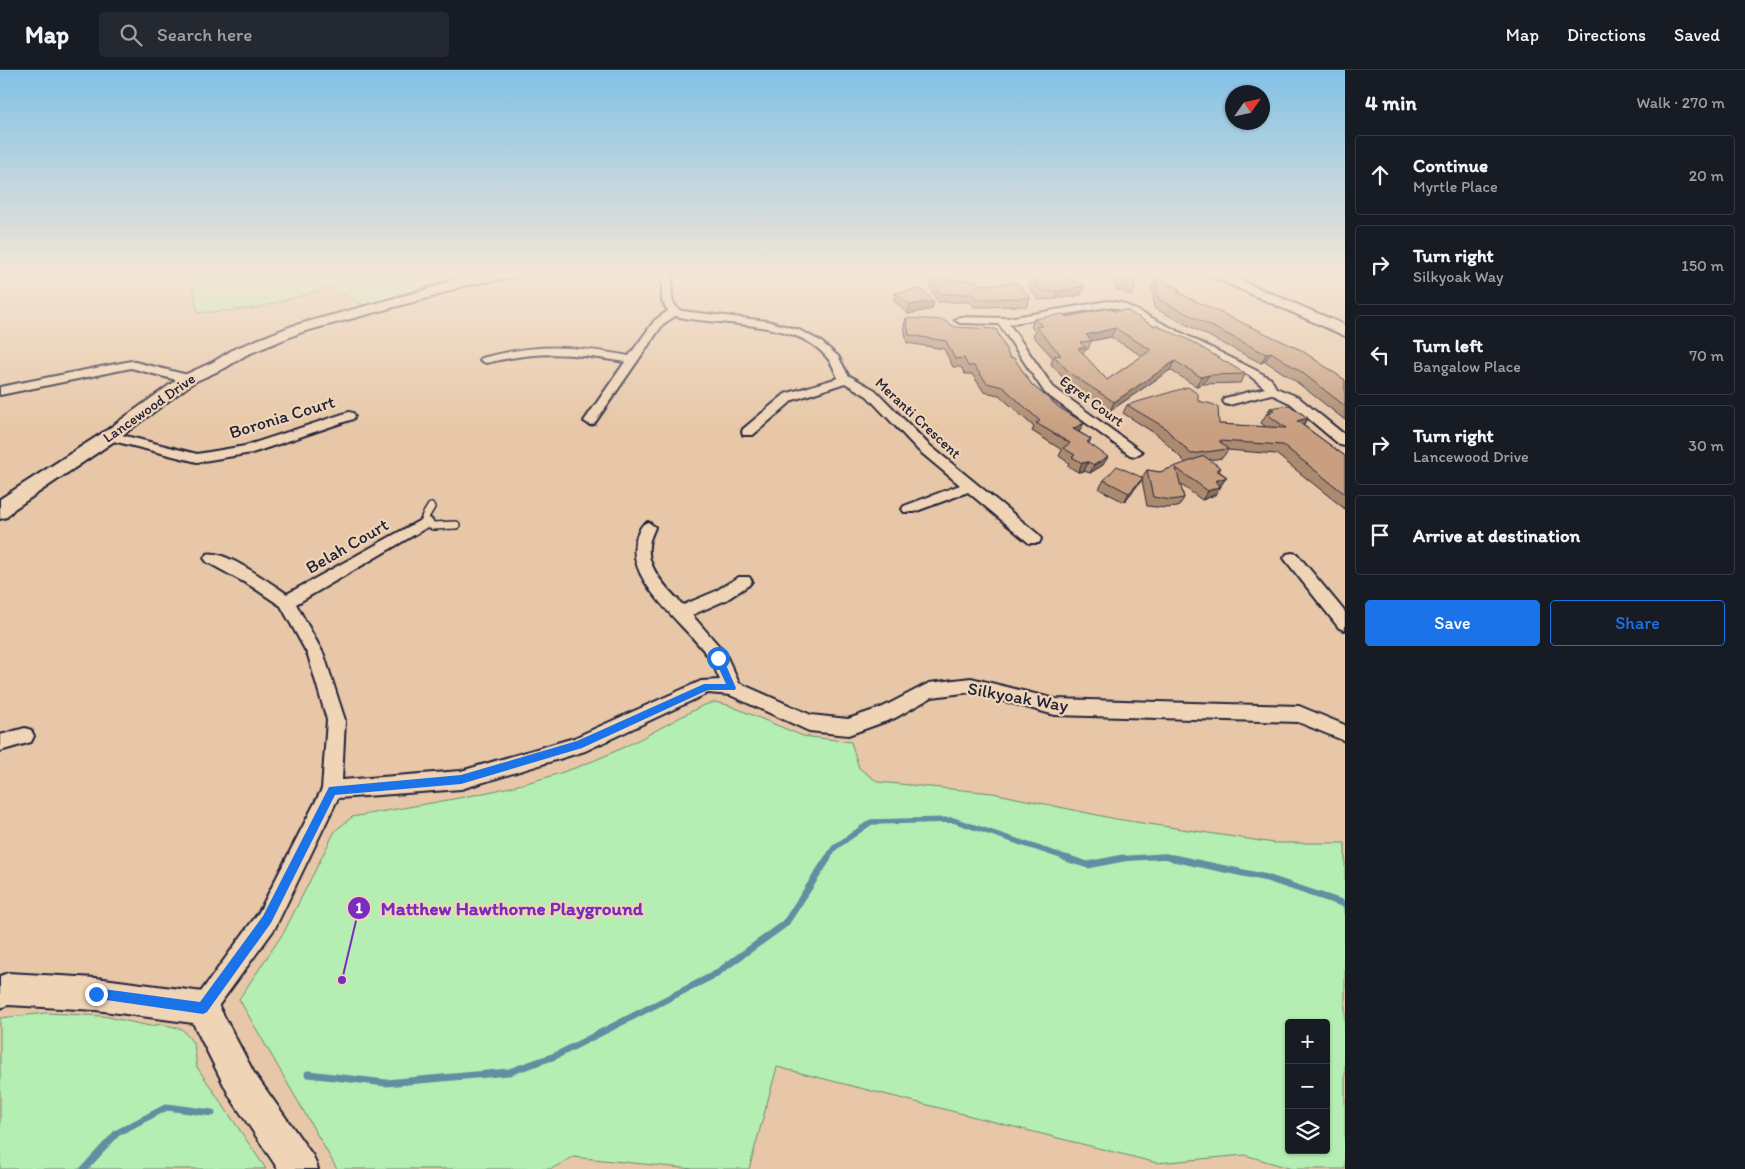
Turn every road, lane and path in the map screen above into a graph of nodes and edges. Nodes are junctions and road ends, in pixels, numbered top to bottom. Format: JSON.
{"nodes":[{"id":1,"x":314,"y":324,"type":"edge"},
{"id":2,"x":657,"y":324,"type":"edge"},
{"id":3,"x":768,"y":324,"type":"edge"},
{"id":4,"x":1004,"y":324,"type":"edge"},
{"id":5,"x":1157,"y":324,"type":"edge"},
{"id":6,"x":1329,"y":324,"type":"edge"},
{"id":7,"x":1345,"y":331,"type":"edge"},
{"id":8,"x":486,"y":360,"type":"dead end"},
{"id":9,"x":632,"y":360,"type":"junction"},
{"id":10,"x":188,"y":378,"type":"junction"},
{"id":11,"x":846,"y":379,"type":"junction"},
{"id":12,"x":1272,"y":390,"type":"junction"},
{"id":13,"x":0,"y":391,"type":"edge"},
{"id":14,"x":1229,"y":401,"type":"dead end"},
{"id":15,"x":349,"y":416,"type":"dead end"},
{"id":16,"x":590,"y":421,"type":"dead end"},
{"id":17,"x":748,"y":432,"type":"dead end"},
{"id":18,"x":110,"y":436,"type":"junction"},
{"id":19,"x":1345,"y":442,"type":"edge"},
{"id":20,"x":1135,"y":452,"type":"dead end"},
{"id":21,"x":970,"y":486,"type":"junction"},
{"id":22,"x":909,"y":509,"type":"dead end"},
{"id":23,"x":0,"y":512,"type":"edge"},
{"id":24,"x":429,"y":514,"type":"joint"},
{"id":25,"x":456,"y":525,"type":"dead end"},
{"id":26,"x":648,"y":527,"type":"dead end"},
{"id":27,"x":1034,"y":539,"type":"dead end"},
{"id":28,"x":212,"y":558,"type":"dead end"},
{"id":29,"x":1292,"y":558,"type":"dead end"},
{"id":30,"x":744,"y":581,"type":"dead end"},
{"id":31,"x":287,"y":602,"type":"junction"},
{"id":32,"x":680,"y":613,"type":"junction"},
{"id":33,"x":1345,"y":624,"type":"edge"},
{"id":34,"x":732,"y":688,"type":"junction"},
{"id":35,"x":1345,"y":733,"type":"edge"},
{"id":36,"x":25,"y":736,"type":"dead end"},
{"id":37,"x":0,"y":743,"type":"edge"},
{"id":38,"x":332,"y":790,"type":"junction"},
{"id":39,"x":0,"y":992,"type":"edge"},
{"id":40,"x":203,"y":1008,"type":"junction"},
{"id":41,"x":300,"y":1169,"type":"edge"}],
"edges":[{"from":1,"to":10,"type":"street","name":"Lancewood Drive"},
{"from":2,"to":9,"type":"street"},
{"from":3,"to":11,"type":"street"},
{"from":4,"to":20,"type":"street","name":"Egret Court"},
{"from":5,"to":12,"type":"street"},
{"from":6,"to":7,"type":"street"},
{"from":8,"to":9,"type":"street"},
{"from":9,"to":16,"type":"street"},
{"from":10,"to":13,"type":"street"},
{"from":10,"to":18,"type":"street","name":"Lancewood Drive"},
{"from":11,"to":17,"type":"street"},
{"from":11,"to":21,"type":"street","name":"Meranti Crescent"},
{"from":12,"to":14,"type":"street"},
{"from":12,"to":19,"type":"street"},
{"from":15,"to":18,"type":"street","name":"Boronia Court"},
{"from":18,"to":23,"type":"street","name":"Lancewood Drive"},
{"from":21,"to":22,"type":"street"},
{"from":21,"to":27,"type":"street","name":"Meranti Crescent"},
{"from":24,"to":25,"type":"lane"},
{"from":24,"to":31,"type":"street","name":"Belah Court"},
{"from":26,"to":32,"type":"street"},
{"from":28,"to":31,"type":"street"},
{"from":29,"to":33,"type":"street"},
{"from":30,"to":32,"type":"street"},
{"from":31,"to":38,"type":"street"},
{"from":32,"to":34,"type":"street"},
{"from":34,"to":35,"type":"street","name":"Silkyoak Way"},
{"from":34,"to":38,"type":"street","name":"Silkyoak Way"},
{"from":36,"to":37,"type":"street"},
{"from":38,"to":40,"type":"street"},
{"from":39,"to":40,"type":"street"},
{"from":40,"to":41,"type":"street"}]}
